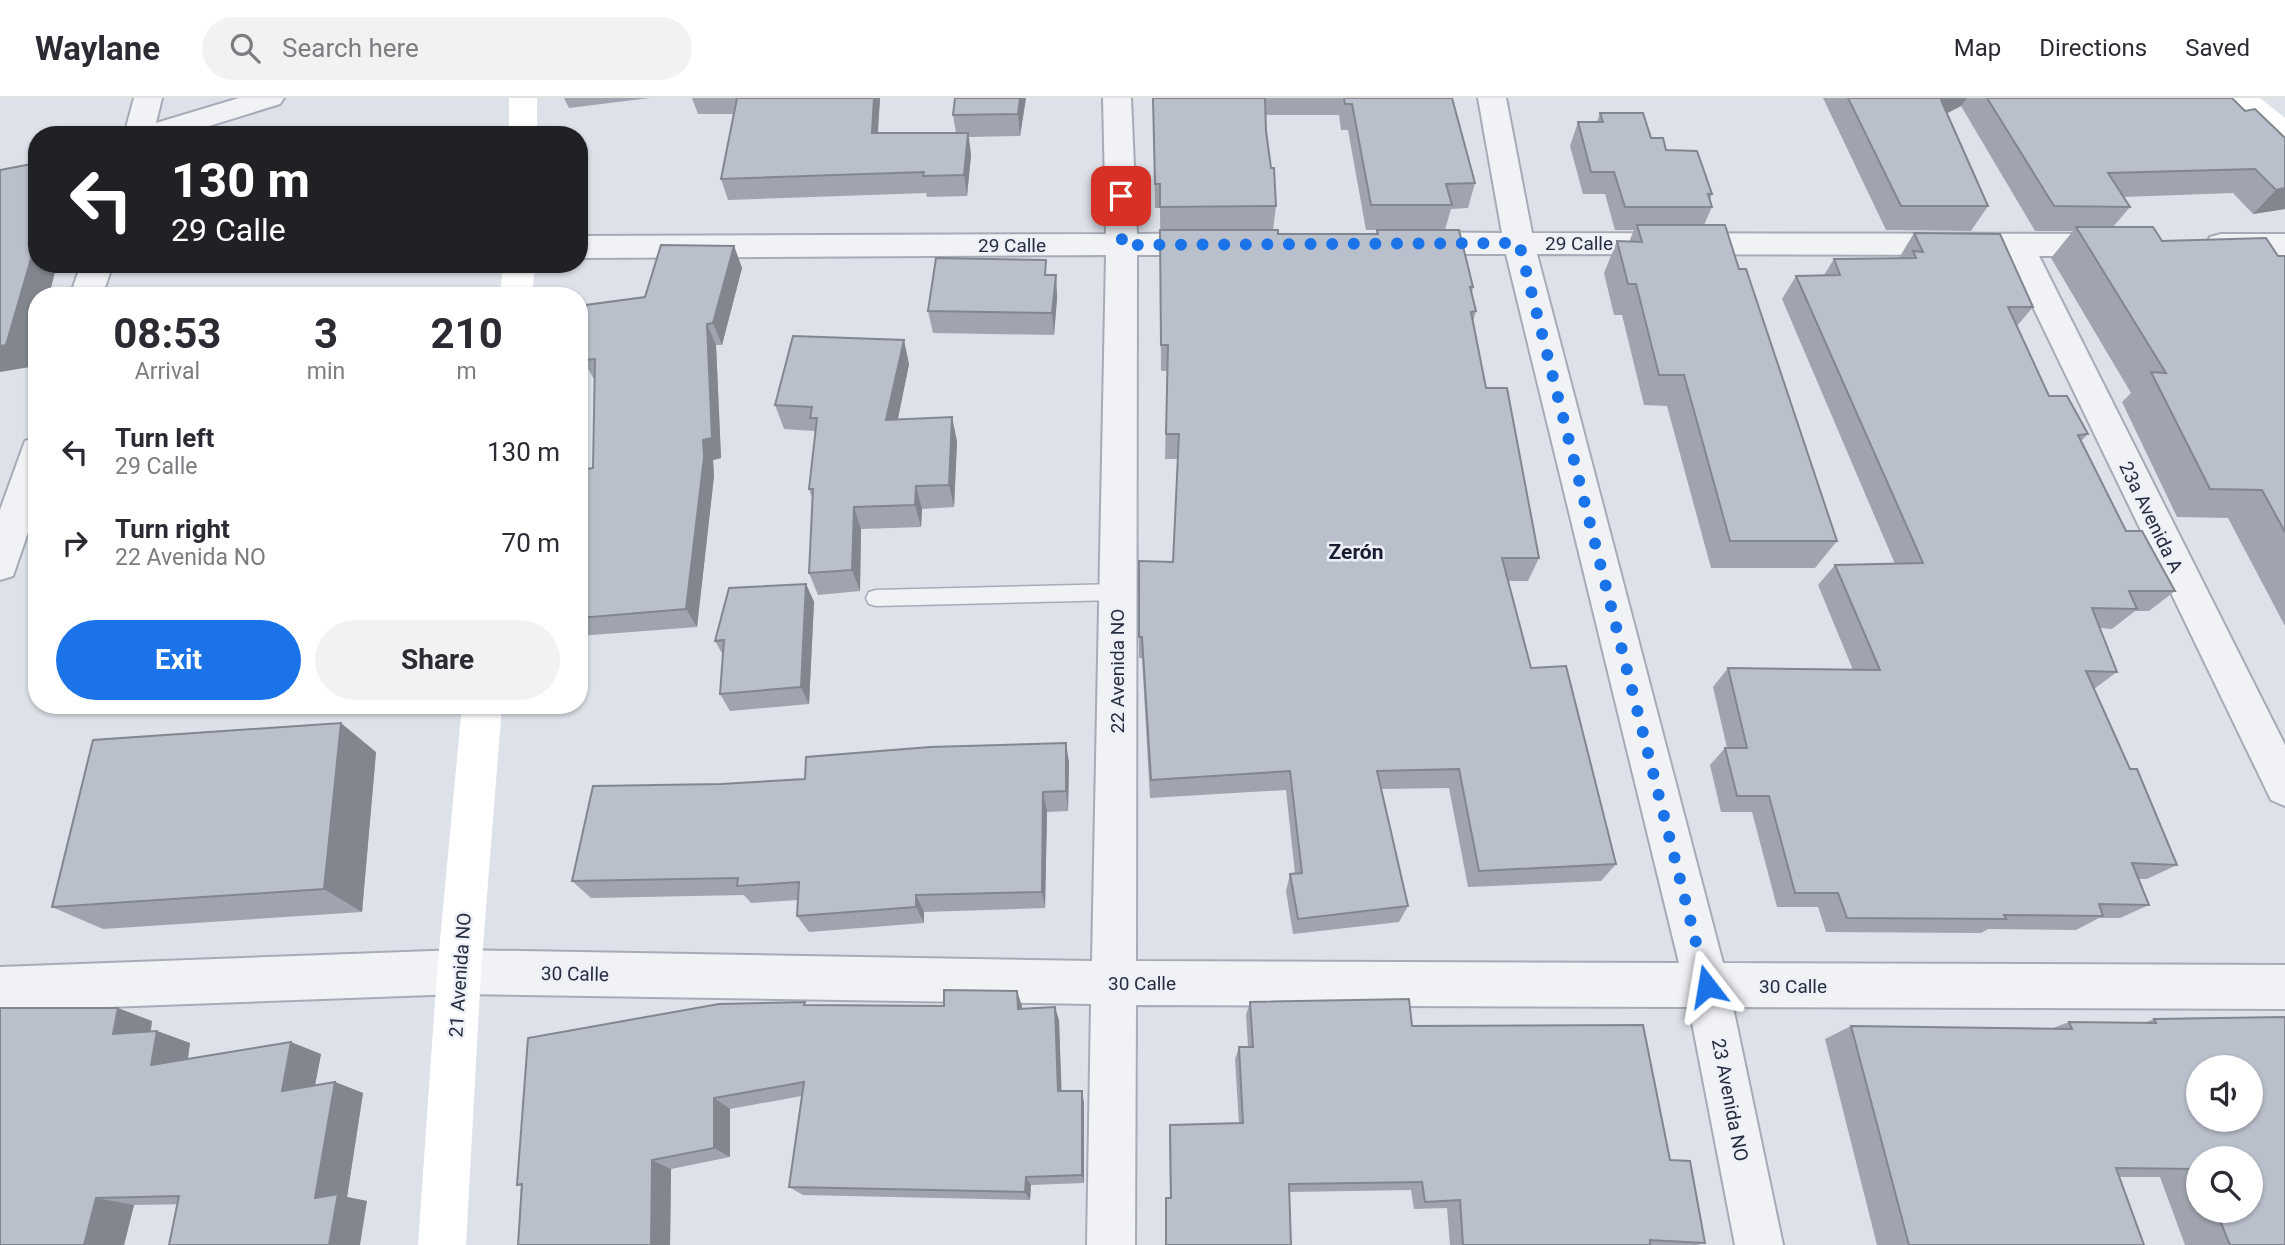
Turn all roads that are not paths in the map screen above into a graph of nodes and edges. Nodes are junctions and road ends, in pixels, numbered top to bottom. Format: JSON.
{"nodes":[{"id":1,"x":148,"y":98,"type":"edge"},
{"id":2,"x":270,"y":98,"type":"edge"},
{"id":3,"x":523,"y":98,"type":"edge"},
{"id":4,"x":1117,"y":98,"type":"edge"},
{"id":5,"x":1492,"y":98,"type":"edge"},
{"id":6,"x":2242,"y":98,"type":"edge"},
{"id":7,"x":140,"y":126,"type":"edge"},
{"id":8,"x":176,"y":126,"type":"edge"},
{"id":9,"x":523,"y":126,"type":"edge"},
{"id":10,"x":2285,"y":133,"type":"edge"},
{"id":11,"x":1382,"y":243,"type":"edge"},
{"id":12,"x":1519,"y":243,"type":"junction"},
{"id":13,"x":1245,"y":244,"type":"edge"},
{"id":14,"x":1122,"y":245,"type":"junction"},
{"id":15,"x":2139,"y":245,"type":"edge"},
{"id":16,"x":2192,"y":245,"type":"edge"},
{"id":17,"x":2285,"y":245,"type":"edge"},
{"id":18,"x":2019,"y":246,"type":"junction"},
{"id":19,"x":588,"y":247,"type":"edge"},
{"id":20,"x":28,"y":478,"type":"edge"},
{"id":21,"x":0,"y":565,"type":"edge"},
{"id":22,"x":1118,"y":592,"type":"junction"},
{"id":23,"x":876,"y":598,"type":"dead end"},
{"id":24,"x":481,"y":714,"type":"edge"},
{"id":25,"x":2285,"y":787,"type":"edge"},
{"id":26,"x":459,"y":972,"type":"junction"},
{"id":27,"x":1115,"y":983,"type":"junction"},
{"id":28,"x":1707,"y":986,"type":"junction"},
{"id":29,"x":2285,"y":987,"type":"edge"},
{"id":30,"x":0,"y":989,"type":"edge"},
{"id":31,"x":442,"y":1245,"type":"edge"},
{"id":32,"x":1111,"y":1245,"type":"edge"},
{"id":33,"x":1759,"y":1245,"type":"edge"}],
"edges":[{"from":1,"to":7,"type":"street"},
{"from":2,"to":8,"type":"street"},
{"from":3,"to":9,"type":"street"},
{"from":4,"to":14,"type":"street","name":"22 Avenida NO"},
{"from":5,"to":12,"type":"street","name":"23 Avenida NO"},
{"from":6,"to":10,"type":"street"},
{"from":11,"to":12,"type":"street","name":"29 Calle"},
{"from":12,"to":18,"type":"street","name":"29 Calle"},
{"from":12,"to":28,"type":"street","name":"23 Avenida NO"},
{"from":13,"to":14,"type":"street","name":"29 Calle"},
{"from":14,"to":19,"type":"street","name":"29 Calle"},
{"from":14,"to":22,"type":"street","name":"22 Avenida NO"},
{"from":15,"to":18,"type":"street","name":"29 Calle"},
{"from":16,"to":17,"type":"street"},
{"from":18,"to":25,"type":"street","name":"23a Avenida A"},
{"from":20,"to":21,"type":"street"},
{"from":22,"to":23,"type":"lane"},
{"from":22,"to":27,"type":"street","name":"22 Avenida NO"},
{"from":24,"to":26,"type":"street","name":"21 Avenida NO"},
{"from":26,"to":27,"type":"street","name":"30 Calle"},
{"from":26,"to":30,"type":"street","name":"30 Calle"},
{"from":26,"to":31,"type":"street","name":"21 Avenida NO"},
{"from":27,"to":28,"type":"street","name":"30 Calle"},
{"from":27,"to":32,"type":"street","name":"22 Avenida NO"},
{"from":28,"to":29,"type":"street","name":"30 Calle"},
{"from":28,"to":33,"type":"street","name":"23 Avenida NO"}]}
